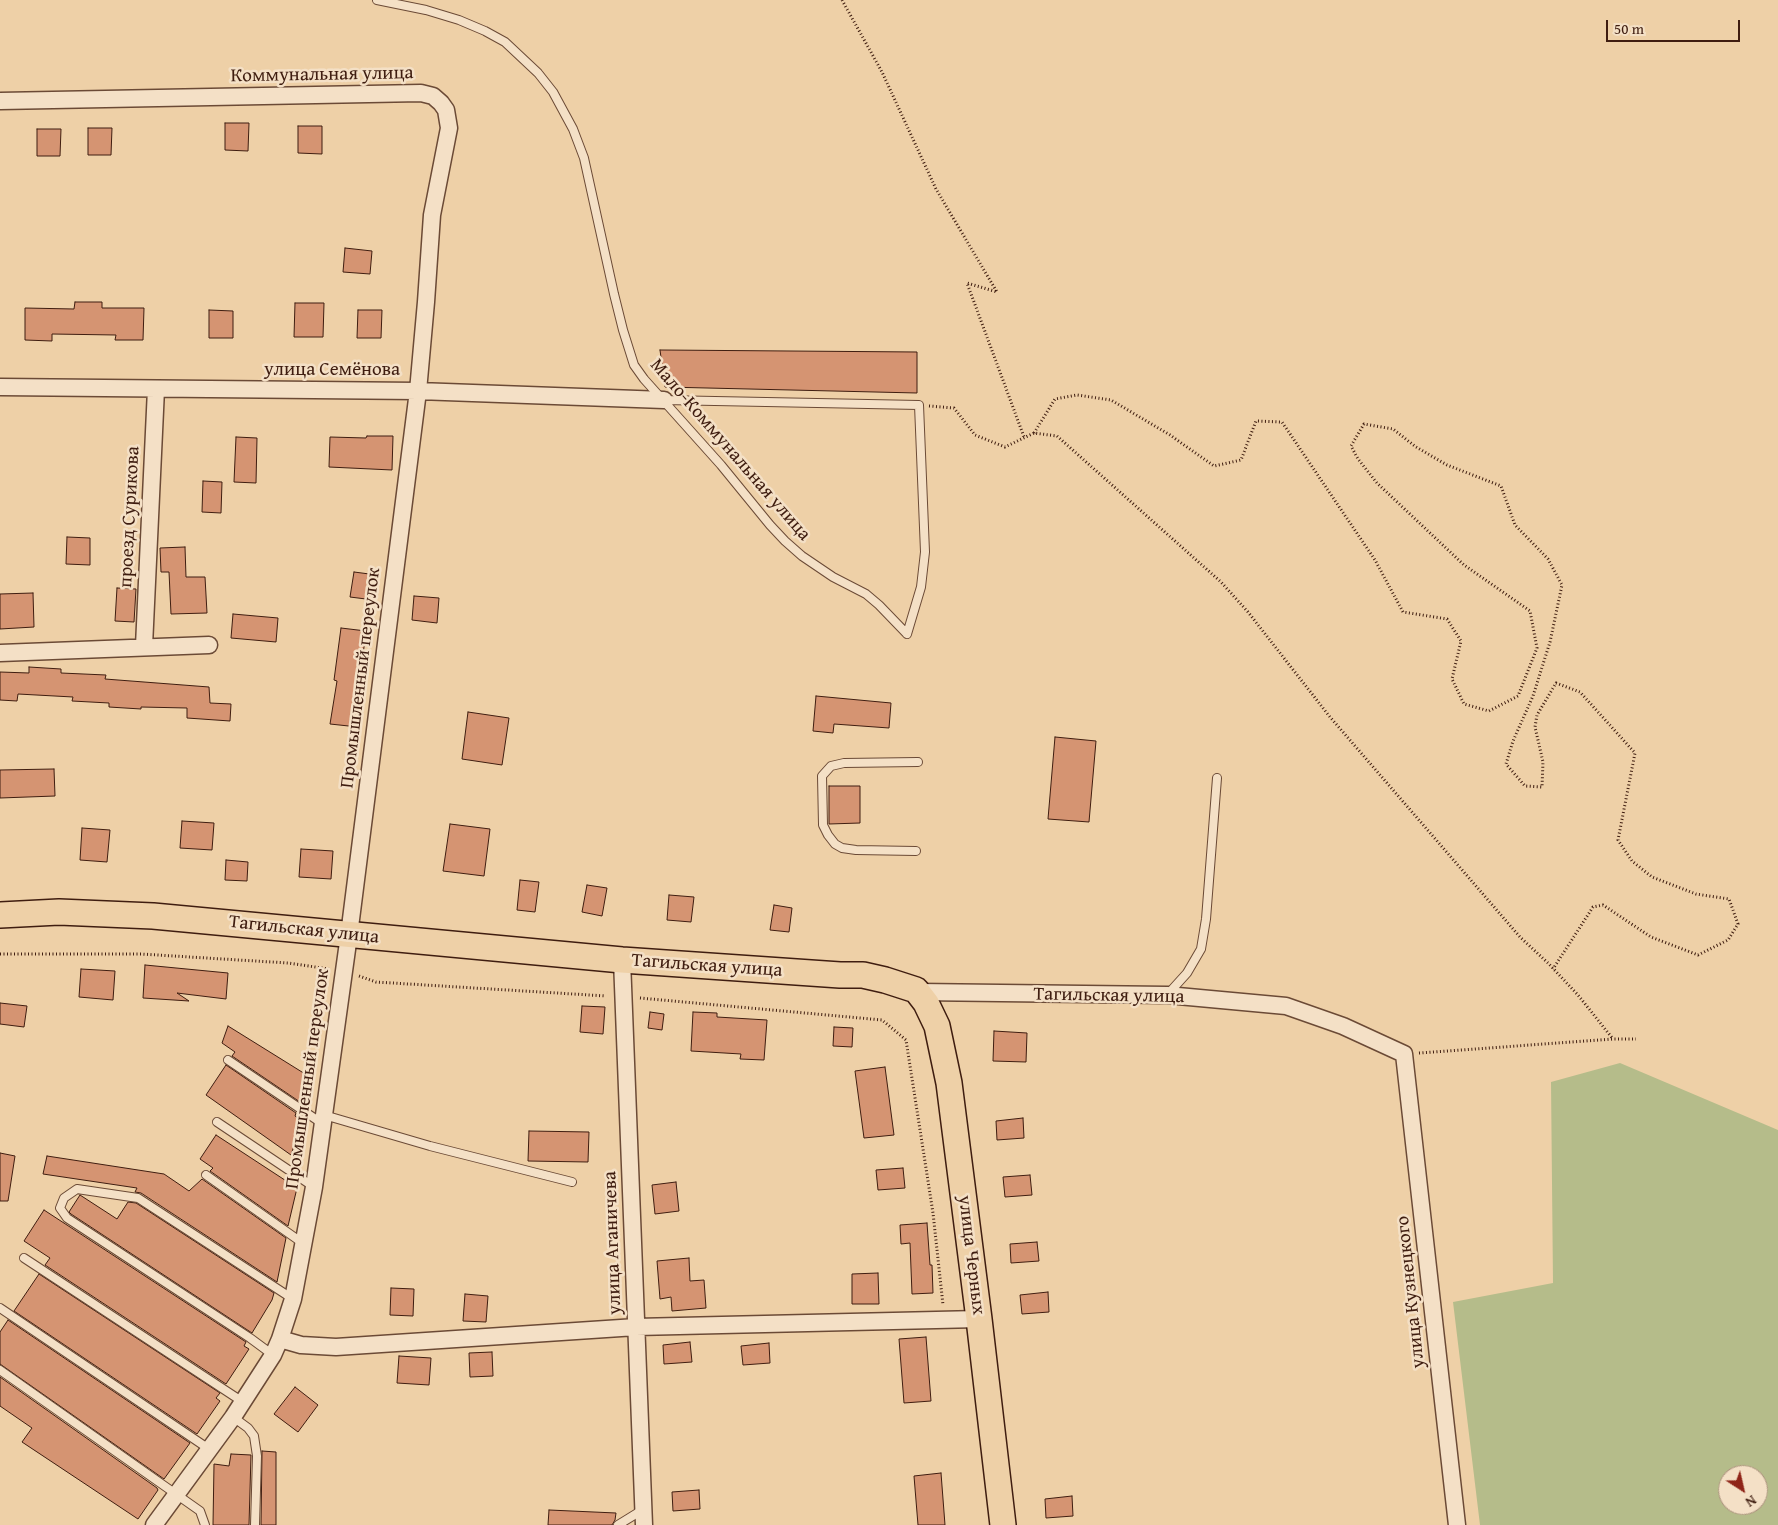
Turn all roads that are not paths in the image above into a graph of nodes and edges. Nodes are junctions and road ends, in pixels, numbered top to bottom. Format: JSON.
{"nodes":[{"id":1,"x":377,"y":0,"type":"edge"},
{"id":2,"x":0,"y":101,"type":"edge"},
{"id":3,"x":0,"y":387,"type":"edge"},
{"id":4,"x":156,"y":389,"type":"junction"},
{"id":5,"x":418,"y":391,"type":"junction"},
{"id":6,"x":664,"y":400,"type":"junction"},
{"id":7,"x":210,"y":645,"type":"dead end"},
{"id":8,"x":144,"y":646,"type":"junction"},
{"id":9,"x":0,"y":653,"type":"edge"},
{"id":10,"x":918,"y":762,"type":"dead end"},
{"id":11,"x":1217,"y":778,"type":"dead end"},
{"id":12,"x":916,"y":851,"type":"dead end"},
{"id":13,"x":0,"y":915,"type":"edge"},
{"id":14,"x":349,"y":935,"type":"junction"},
{"id":15,"x":622,"y":960,"type":"junction"},
{"id":16,"x":918,"y":992,"type":"junction"},
{"id":17,"x":1167,"y":996,"type":"junction"},
{"id":18,"x":1404,"y":1054,"type":"joint"},
{"id":19,"x":228,"y":1060,"type":"dead end"},
{"id":20,"x":323,"y":1119,"type":"junction"},
{"id":21,"x":217,"y":1122,"type":"dead end"},
{"id":22,"x":206,"y":1175,"type":"dead end"},
{"id":23,"x":572,"y":1182,"type":"dead end"},
{"id":24,"x":314,"y":1186,"type":"junction"},
{"id":25,"x":304,"y":1244,"type":"junction"},
{"id":26,"x":24,"y":1258,"type":"dead end"},
{"id":27,"x":293,"y":1298,"type":"junction"},
{"id":28,"x":0,"y":1308,"type":"edge"},
{"id":29,"x":979,"y":1319,"type":"junction"},
{"id":30,"x":636,"y":1327,"type":"junction"},
{"id":31,"x":280,"y":1339,"type":"junction"},
{"id":32,"x":273,"y":1355,"type":"junction"},
{"id":33,"x":0,"y":1370,"type":"edge"},
{"id":34,"x":243,"y":1402,"type":"junction"},
{"id":35,"x":233,"y":1417,"type":"junction"},
{"id":36,"x":209,"y":1449,"type":"junction"},
{"id":37,"x":177,"y":1493,"type":"junction"},
{"id":38,"x":644,"y":1517,"type":"edge"},
{"id":39,"x":154,"y":1525,"type":"edge"},
{"id":40,"x":205,"y":1525,"type":"edge"},
{"id":41,"x":255,"y":1525,"type":"edge"},
{"id":42,"x":618,"y":1525,"type":"edge"},
{"id":43,"x":1003,"y":1525,"type":"edge"},
{"id":44,"x":1457,"y":1525,"type":"edge"}],
"edges":[{"from":1,"to":6,"type":"lane","name":"Мало-Коммунальная улица"},
{"from":2,"to":5,"type":"street","name":"Коммунальная улица"},
{"from":3,"to":4,"type":"street","name":"улица Семёнова"},
{"from":4,"to":5,"type":"street","name":"улица Семёнова"},
{"from":4,"to":8,"type":"street","name":"проезд Сурикова"},
{"from":5,"to":6,"type":"street","name":"улица Семёнова"},
{"from":5,"to":14,"type":"street","name":"Промышленный переулок"},
{"from":6,"to":6,"type":"lane","name":"Мало-Коммунальная улица"},
{"from":7,"to":8,"type":"street"},
{"from":8,"to":9,"type":"street"},
{"from":10,"to":12,"type":"lane"},
{"from":11,"to":17,"type":"lane"},
{"from":13,"to":14,"type":"main road","name":"Тагильская улица"},
{"from":14,"to":15,"type":"main road","name":"Тагильская улица"},
{"from":14,"to":20,"type":"street","name":"Промышленный переулок"},
{"from":15,"to":16,"type":"main road","name":"Тагильская улица"},
{"from":15,"to":30,"type":"street","name":"улица Аганичева"},
{"from":16,"to":17,"type":"street","name":"Тагильская улица"},
{"from":16,"to":29,"type":"main road","name":"улица Черных"},
{"from":17,"to":18,"type":"street","name":"Тагильская улица"},
{"from":18,"to":44,"type":"street","name":"улица Кузнецкого"},
{"from":19,"to":20,"type":"lane"},
{"from":20,"to":23,"type":"lane"},
{"from":20,"to":24,"type":"street","name":"Промышленный переулок"},
{"from":21,"to":24,"type":"lane"},
{"from":22,"to":25,"type":"lane"},
{"from":24,"to":25,"type":"street","name":"Промышленный переулок"},
{"from":25,"to":27,"type":"street","name":"Промышленный переулок"},
{"from":26,"to":34,"type":"lane"},
{"from":27,"to":31,"type":"street","name":"Промышленный переулок"},
{"from":27,"to":32,"type":"lane"},
{"from":28,"to":36,"type":"lane"},
{"from":29,"to":30,"type":"street"},
{"from":29,"to":43,"type":"main road","name":"улица Черных"},
{"from":30,"to":31,"type":"street"},
{"from":30,"to":38,"type":"street","name":"улица Аганичева"},
{"from":31,"to":32,"type":"street","name":"Промышленный переулок"},
{"from":32,"to":34,"type":"street","name":"Промышленный переулок"},
{"from":33,"to":37,"type":"lane"},
{"from":34,"to":35,"type":"street","name":"Промышленный переулок"},
{"from":35,"to":36,"type":"street","name":"Промышленный переулок"},
{"from":35,"to":41,"type":"lane"},
{"from":36,"to":37,"type":"street","name":"Промышленный переулок"},
{"from":37,"to":39,"type":"street","name":"Промышленный переулок"},
{"from":37,"to":40,"type":"lane"},
{"from":38,"to":42,"type":"lane"}]}
